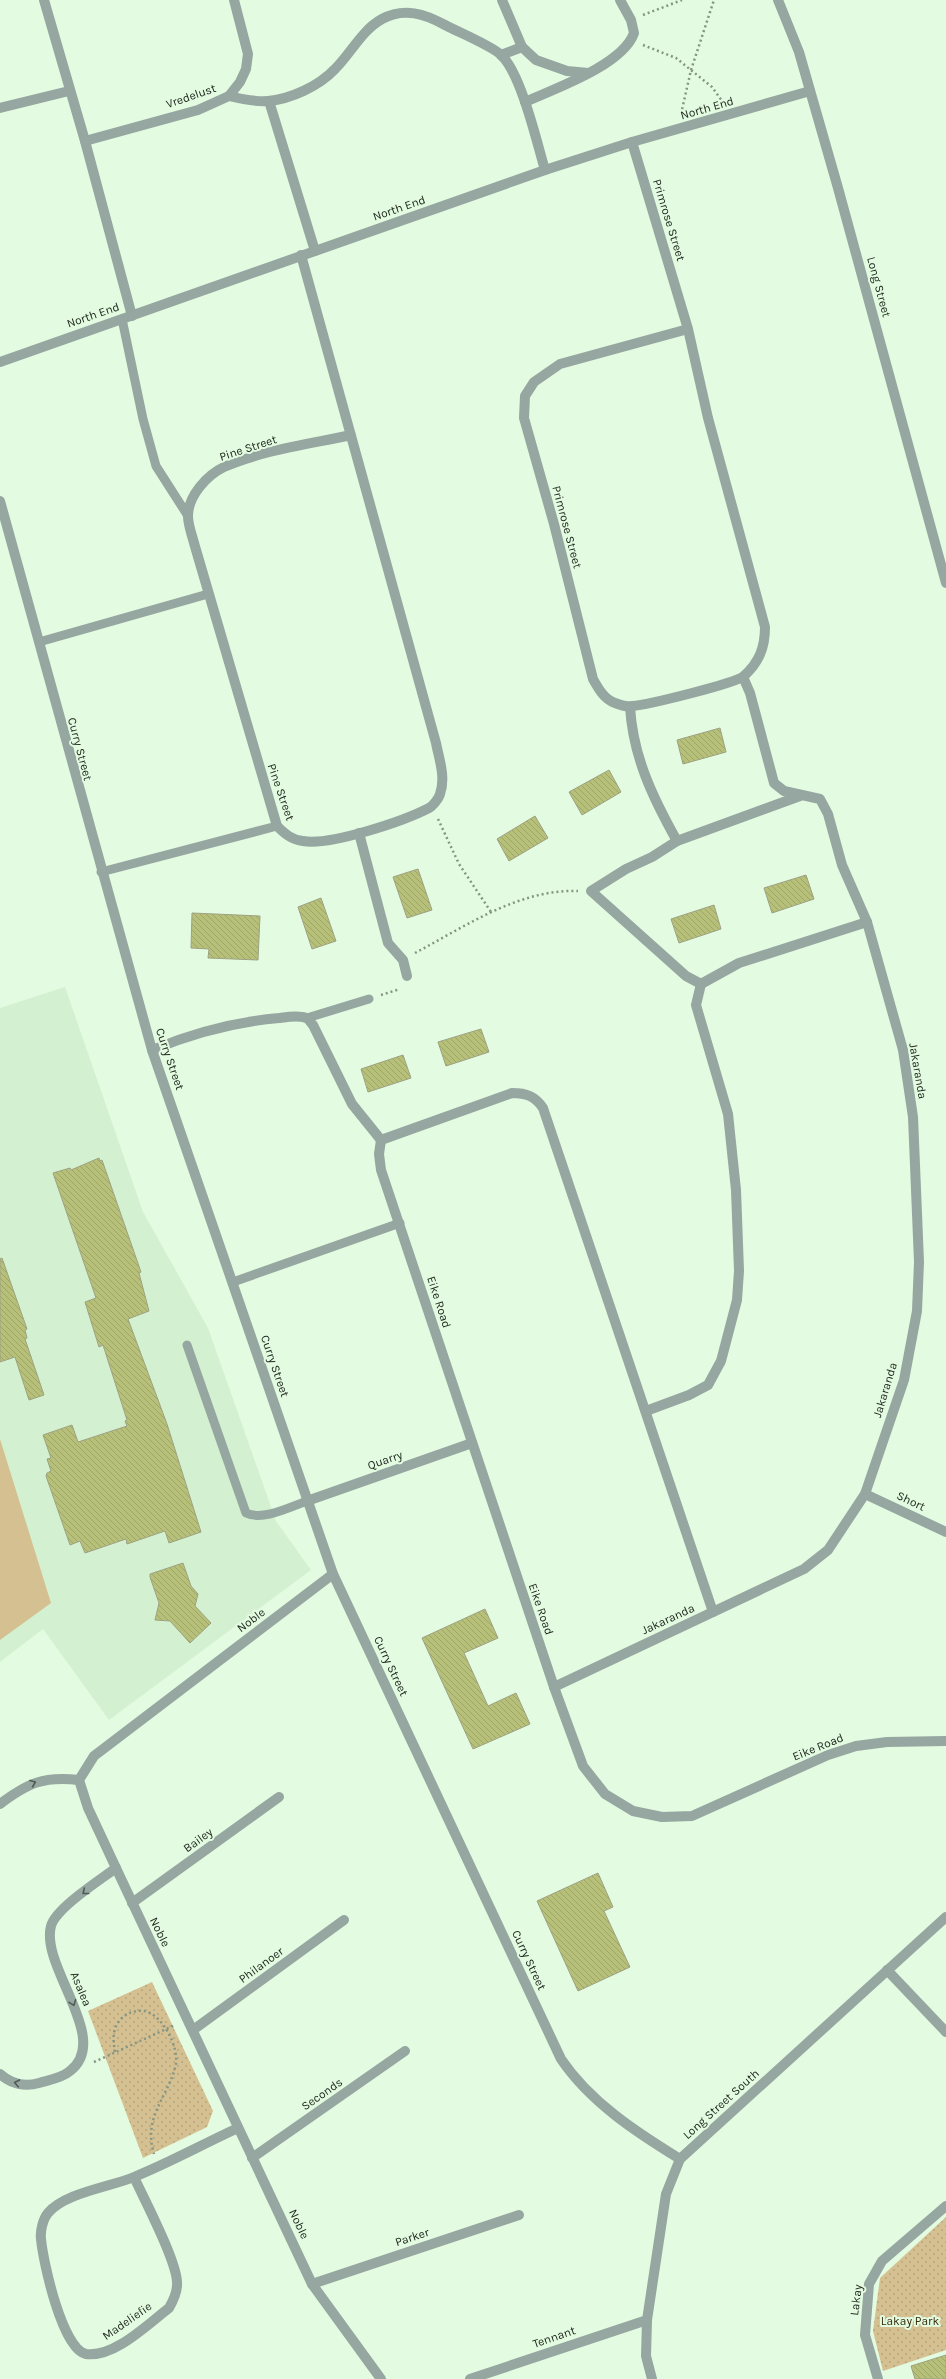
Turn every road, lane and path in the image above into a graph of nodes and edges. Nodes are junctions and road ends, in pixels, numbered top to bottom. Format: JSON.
{"nodes":[{"id":1,"x":44,"y":0,"type":"edge"},
{"id":2,"x":234,"y":0,"type":"edge"},
{"id":3,"x":502,"y":0,"type":"edge"},
{"id":4,"x":620,"y":0,"type":"edge"},
{"id":5,"x":682,"y":0,"type":"edge"},
{"id":6,"x":714,"y":0,"type":"edge"},
{"id":7,"x":778,"y":0,"type":"edge"},
{"id":8,"x":632,"y":20,"type":"junction"},
{"id":9,"x":632,"y":40,"type":"junction"},
{"id":10,"x":522,"y":47,"type":"junction"},
{"id":11,"x":501,"y":55,"type":"junction"},
{"id":12,"x":692,"y":70,"type":"junction"},
{"id":13,"x":591,"y":73,"type":"junction"},
{"id":14,"x":69,"y":91,"type":"junction"},
{"id":15,"x":810,"y":91,"type":"junction"},
{"id":16,"x":229,"y":96,"type":"junction"},
{"id":17,"x":269,"y":101,"type":"junction"},
{"id":18,"x":525,"y":102,"type":"junction"},
{"id":19,"x":0,"y":108,"type":"edge"},
{"id":20,"x":732,"y":115,"type":"junction"},
{"id":21,"x":676,"y":130,"type":"junction"},
{"id":22,"x":85,"y":141,"type":"junction"},
{"id":23,"x":632,"y":142,"type":"junction"},
{"id":24,"x":545,"y":170,"type":"junction"},
{"id":25,"x":315,"y":251,"type":"junction"},
{"id":26,"x":301,"y":255,"type":"junction"},
{"id":27,"x":132,"y":316,"type":"junction"},
{"id":28,"x":122,"y":319,"type":"junction"},
{"id":29,"x":688,"y":329,"type":"junction"},
{"id":30,"x":0,"y":362,"type":"edge"},
{"id":31,"x":351,"y":435,"type":"junction"},
{"id":32,"x":0,"y":501,"type":"edge"},
{"id":33,"x":188,"y":516,"type":"junction"},
{"id":34,"x":946,"y":583,"type":"edge"},
{"id":35,"x":208,"y":594,"type":"junction"},
{"id":36,"x":39,"y":642,"type":"junction"},
{"id":37,"x":743,"y":677,"type":"junction"},
{"id":38,"x":630,"y":707,"type":"junction"},
{"id":39,"x":801,"y":796,"type":"junction"},
{"id":40,"x":431,"y":807,"type":"junction"},
{"id":41,"x":277,"y":826,"type":"junction"},
{"id":42,"x":359,"y":833,"type":"junction"},
{"id":43,"x":677,"y":841,"type":"junction"},
{"id":44,"x":101,"y":872,"type":"junction"},
{"id":45,"x":591,"y":891,"type":"junction"},
{"id":46,"x":491,"y":912,"type":"junction"},
{"id":47,"x":867,"y":922,"type":"junction"},
{"id":48,"x":403,"y":960,"type":"junction"},
{"id":49,"x":407,"y":976,"type":"dead end"},
{"id":50,"x":701,"y":984,"type":"junction"},
{"id":51,"x":400,"y":990,"type":"dead end"},
{"id":52,"x":369,"y":999,"type":"joint"},
{"id":53,"x":307,"y":1018,"type":"junction"},
{"id":54,"x":152,"y":1050,"type":"junction"},
{"id":55,"x":381,"y":1140,"type":"junction"},
{"id":56,"x":400,"y":1223,"type":"junction"},
{"id":57,"x":233,"y":1282,"type":"junction"},
{"id":58,"x":187,"y":1345,"type":"dead end"},
{"id":59,"x":646,"y":1411,"type":"junction"},
{"id":60,"x":472,"y":1443,"type":"junction"},
{"id":61,"x":864,"y":1494,"type":"junction"},
{"id":62,"x":307,"y":1501,"type":"junction"},
{"id":63,"x":946,"y":1532,"type":"edge"},
{"id":64,"x":333,"y":1574,"type":"junction"},
{"id":65,"x":713,"y":1612,"type":"junction"},
{"id":66,"x":554,"y":1687,"type":"junction"},
{"id":67,"x":946,"y":1741,"type":"edge"},
{"id":68,"x":79,"y":1780,"type":"junction"},
{"id":69,"x":279,"y":1797,"type":"dead end"},
{"id":70,"x":0,"y":1804,"type":"edge"},
{"id":71,"x":116,"y":1868,"type":"junction"},
{"id":72,"x":132,"y":1904,"type":"junction"},
{"id":73,"x":946,"y":1917,"type":"edge"},
{"id":74,"x":344,"y":1920,"type":"dead end"},
{"id":75,"x":887,"y":1970,"type":"junction"},
{"id":76,"x":176,"y":2024,"type":"dead end"},
{"id":77,"x":167,"y":2029,"type":"junction"},
{"id":78,"x":193,"y":2030,"type":"junction"},
{"id":79,"x":946,"y":2032,"type":"edge"},
{"id":80,"x":405,"y":2051,"type":"dead end"},
{"id":81,"x":115,"y":2052,"type":"junction"},
{"id":82,"x":90,"y":2064,"type":"dead end"},
{"id":83,"x":0,"y":2074,"type":"edge"},
{"id":84,"x":238,"y":2128,"type":"junction"},
{"id":85,"x":252,"y":2158,"type":"junction"},
{"id":86,"x":680,"y":2159,"type":"junction"},
{"id":87,"x":161,"y":2164,"type":"junction"},
{"id":88,"x":134,"y":2177,"type":"junction"},
{"id":89,"x":946,"y":2206,"type":"edge"},
{"id":90,"x":519,"y":2215,"type":"dead end"},
{"id":91,"x":312,"y":2284,"type":"junction"},
{"id":92,"x":647,"y":2320,"type":"junction"},
{"id":93,"x":381,"y":2379,"type":"edge"},
{"id":94,"x":470,"y":2379,"type":"edge"},
{"id":95,"x":652,"y":2379,"type":"edge"},
{"id":96,"x":878,"y":2379,"type":"edge"}],
"edges":[{"from":1,"to":14,"type":"street"},
{"from":2,"to":16,"type":"street","name":"Vredelust"},
{"from":3,"to":10,"type":"street"},
{"from":4,"to":8,"type":"street"},
{"from":5,"to":8,"type":"path"},
{"from":6,"to":12,"type":"path"},
{"from":7,"to":15,"type":"street","name":"Long Street"},
{"from":8,"to":9,"type":"street"},
{"from":9,"to":12,"type":"path"},
{"from":9,"to":13,"type":"street"},
{"from":10,"to":11,"type":"street"},
{"from":10,"to":13,"type":"street"},
{"from":11,"to":17,"type":"street"},
{"from":11,"to":18,"type":"street"},
{"from":12,"to":20,"type":"path"},
{"from":12,"to":21,"type":"path"},
{"from":13,"to":18,"type":"street"},
{"from":14,"to":19,"type":"street"},
{"from":14,"to":22,"type":"street"},
{"from":15,"to":20,"type":"street","name":"North End"},
{"from":15,"to":34,"type":"street","name":"Long Street"},
{"from":16,"to":17,"type":"street"},
{"from":16,"to":22,"type":"street","name":"Vredelust"},
{"from":17,"to":25,"type":"street"},
{"from":18,"to":24,"type":"street"},
{"from":20,"to":21,"type":"street","name":"North End"},
{"from":21,"to":23,"type":"street","name":"North End"},
{"from":22,"to":27,"type":"street"},
{"from":23,"to":24,"type":"street","name":"North End"},
{"from":23,"to":29,"type":"street","name":"Primrose Street"},
{"from":24,"to":25,"type":"street","name":"North End"},
{"from":25,"to":26,"type":"street","name":"North End"},
{"from":26,"to":27,"type":"street","name":"North End"},
{"from":26,"to":31,"type":"street"},
{"from":27,"to":28,"type":"street","name":"North End"},
{"from":28,"to":30,"type":"street","name":"North End"},
{"from":28,"to":33,"type":"lane"},
{"from":29,"to":37,"type":"street","name":"Primrose Street"},
{"from":29,"to":38,"type":"street","name":"Primrose Street"},
{"from":31,"to":33,"type":"street","name":"Pine Street"},
{"from":31,"to":40,"type":"street"},
{"from":32,"to":36,"type":"street","name":"Curry Street"},
{"from":33,"to":35,"type":"street","name":"Pine Street"},
{"from":35,"to":36,"type":"lane"},
{"from":35,"to":41,"type":"street","name":"Pine Street"},
{"from":36,"to":44,"type":"street","name":"Curry Street"},
{"from":37,"to":38,"type":"street","name":"Primrose Street"},
{"from":37,"to":39,"type":"street"},
{"from":38,"to":43,"type":"street"},
{"from":39,"to":43,"type":"street"},
{"from":39,"to":47,"type":"street","name":"Jakaranda"},
{"from":40,"to":42,"type":"street","name":"Pine Street"},
{"from":40,"to":46,"type":"path"},
{"from":41,"to":42,"type":"street","name":"Pine Street"},
{"from":41,"to":44,"type":"lane"},
{"from":42,"to":48,"type":"street"},
{"from":43,"to":45,"type":"street"},
{"from":44,"to":54,"type":"street","name":"Curry Street"},
{"from":45,"to":46,"type":"path"},
{"from":45,"to":50,"type":"street"},
{"from":46,"to":48,"type":"path"},
{"from":47,"to":50,"type":"street"},
{"from":47,"to":61,"type":"street","name":"Jakaranda"},
{"from":48,"to":49,"type":"street"},
{"from":50,"to":59,"type":"street"},
{"from":51,"to":52,"type":"path"},
{"from":52,"to":53,"type":"lane"},
{"from":53,"to":54,"type":"street"},
{"from":53,"to":55,"type":"street"},
{"from":54,"to":57,"type":"street","name":"Curry Street"},
{"from":55,"to":56,"type":"street","name":"Eike Road"},
{"from":55,"to":59,"type":"street"},
{"from":56,"to":57,"type":"lane"},
{"from":56,"to":60,"type":"street","name":"Eike Road"},
{"from":57,"to":62,"type":"street","name":"Curry Street"},
{"from":58,"to":62,"type":"lane"},
{"from":59,"to":65,"type":"street"},
{"from":60,"to":62,"type":"street","name":"Quarry"},
{"from":60,"to":66,"type":"street","name":"Eike Road"},
{"from":61,"to":63,"type":"street","name":"Short"},
{"from":61,"to":65,"type":"street","name":"Jakaranda"},
{"from":62,"to":64,"type":"street","name":"Curry Street"},
{"from":64,"to":68,"type":"street","name":"Noble"},
{"from":64,"to":86,"type":"street","name":"Curry Street"},
{"from":65,"to":66,"type":"street","name":"Jakaranda"},
{"from":66,"to":67,"type":"street","name":"Eike Road"},
{"from":70,"to":68,"type":"street","one_way":true},
{"from":68,"to":71,"type":"street","name":"Noble"},
{"from":69,"to":72,"type":"street","name":"Bailey"},
{"from":71,"to":72,"type":"street","name":"Noble"},
{"from":71,"to":83,"type":"street","name":"Asalea","one_way":true},
{"from":72,"to":78,"type":"street","name":"Noble"},
{"from":73,"to":75,"type":"street","name":"Long Street South"},
{"from":74,"to":78,"type":"street","name":"Philanoer"},
{"from":75,"to":79,"type":"street"},
{"from":75,"to":86,"type":"street","name":"Long Street South"},
{"from":76,"to":77,"type":"path"},
{"from":77,"to":81,"type":"path"},
{"from":77,"to":81,"type":"path"},
{"from":77,"to":87,"type":"path"},
{"from":78,"to":84,"type":"street","name":"Noble"},
{"from":80,"to":85,"type":"street","name":"Seconds"},
{"from":81,"to":82,"type":"path"},
{"from":84,"to":85,"type":"street","name":"Noble"},
{"from":84,"to":87,"type":"street","name":"Madeliefie"},
{"from":85,"to":91,"type":"street","name":"Noble"},
{"from":86,"to":92,"type":"street","name":"Long Street South"},
{"from":87,"to":88,"type":"street","name":"Madeliefie"},
{"from":88,"to":88,"type":"street","name":"Madeliefie"},
{"from":89,"to":96,"type":"street","name":"Lakay"},
{"from":90,"to":91,"type":"street","name":"Parker"},
{"from":91,"to":93,"type":"street","name":"Noble"},
{"from":92,"to":94,"type":"street","name":"Tennant"},
{"from":92,"to":95,"type":"street","name":"Long Street South"}]}
